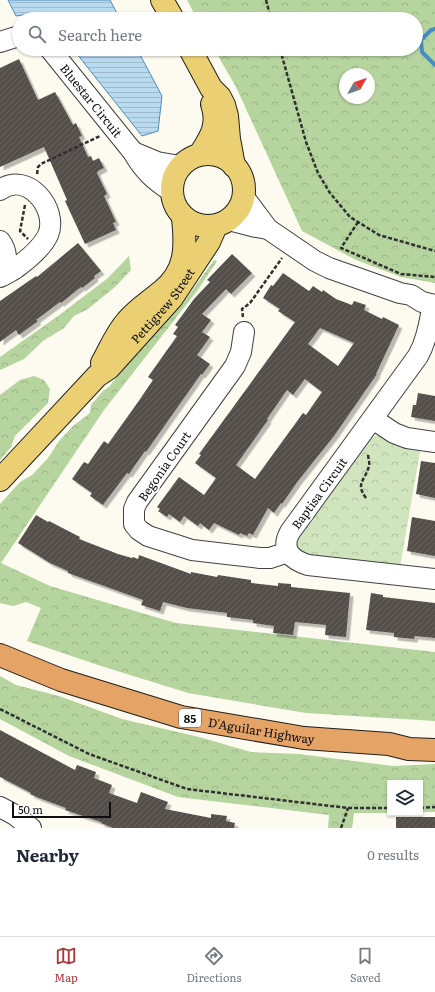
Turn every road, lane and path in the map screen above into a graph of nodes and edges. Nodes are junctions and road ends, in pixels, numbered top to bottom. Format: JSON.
{"nodes":[{"id":1,"x":162,"y":0,"type":"edge"},
{"id":2,"x":266,"y":0,"type":"edge"},
{"id":3,"x":169,"y":12,"type":"edge"},
{"id":4,"x":269,"y":12,"type":"edge"},
{"id":5,"x":12,"y":38,"type":"edge"},
{"id":6,"x":0,"y":42,"type":"edge"},
{"id":7,"x":56,"y":56,"type":"edge"},
{"id":8,"x":194,"y":56,"type":"edge"},
{"id":9,"x":282,"y":56,"type":"edge"},
{"id":10,"x":211,"y":88,"type":"junction"},
{"id":11,"x":113,"y":129,"type":"junction"},
{"id":12,"x":133,"y":152,"type":"junction"},
{"id":13,"x":200,"y":154,"type":"junction"},
{"id":14,"x":180,"y":166,"type":"junction"},
{"id":15,"x":234,"y":166,"type":"junction"},
{"id":16,"x":32,"y":189,"type":"junction"},
{"id":17,"x":0,"y":190,"type":"edge"},
{"id":18,"x":171,"y":191,"type":"junction"},
{"id":19,"x":244,"y":197,"type":"junction"},
{"id":20,"x":183,"y":218,"type":"junction"},
{"id":21,"x":358,"y":222,"type":"junction"},
{"id":22,"x":222,"y":223,"type":"junction"},
{"id":23,"x":268,"y":228,"type":"junction"},
{"id":24,"x":0,"y":241,"type":"edge"},
{"id":25,"x":37,"y":249,"type":"junction"},
{"id":26,"x":435,"y":251,"type":"edge"},
{"id":27,"x":284,"y":255,"type":"dead end"},
{"id":28,"x":2,"y":276,"type":"edge"},
{"id":29,"x":435,"y":277,"type":"edge"},
{"id":30,"x":434,"y":305,"type":"edge"},
{"id":31,"x":244,"y":332,"type":"joint"},
{"id":32,"x":97,"y":376,"type":"junction"},
{"id":33,"x":373,"y":419,"type":"junction"},
{"id":34,"x":435,"y":442,"type":"edge"},
{"id":35,"x":367,"y":449,"type":"dead end"},
{"id":36,"x":0,"y":480,"type":"edge"},
{"id":37,"x":366,"y":498,"type":"dead end"},
{"id":38,"x":288,"y":552,"type":"junction"},
{"id":39,"x":435,"y":579,"type":"edge"},
{"id":40,"x":0,"y":655,"type":"edge"},
{"id":41,"x":0,"y":709,"type":"edge"},
{"id":42,"x":435,"y":742,"type":"edge"},
{"id":43,"x":390,"y":744,"type":"junction"},
{"id":44,"x":435,"y":750,"type":"edge"},
{"id":45,"x":0,"y":807,"type":"edge"},
{"id":46,"x":435,"y":807,"type":"edge"},
{"id":47,"x":348,"y":808,"type":"junction"},
{"id":48,"x":387,"y":808,"type":"edge"},
{"id":49,"x":423,"y":808,"type":"edge"},
{"id":50,"x":31,"y":828,"type":"edge"},
{"id":51,"x":342,"y":828,"type":"edge"}],
"edges":[{"from":1,"to":3,"type":"main road"},
{"from":2,"to":4,"type":"path"},
{"from":5,"to":6,"type":"street"},
{"from":7,"to":11,"type":"street","name":"Bluestar Circuit"},
{"from":8,"to":10,"type":"main road"},
{"from":9,"to":21,"type":"path"},
{"from":10,"to":13,"type":"main road"},
{"from":10,"to":15,"type":"main road"},
{"from":11,"to":12,"type":"street","name":"Bluestar Circuit"},
{"from":11,"to":16,"type":"path"},
{"from":12,"to":14,"type":"street","name":"Bluestar Circuit"},
{"from":12,"to":18,"type":"street","name":"Bluestar Circuit"},
{"from":13,"to":14,"type":"main road"},
{"from":13,"to":15,"type":"main road"},
{"from":14,"to":18,"type":"main road"},
{"from":15,"to":19,"type":"main road"},
{"from":16,"to":17,"type":"street"},
{"from":16,"to":25,"type":"path"},
{"from":16,"to":25,"type":"street"},
{"from":18,"to":20,"type":"main road"},
{"from":19,"to":22,"type":"main road"},
{"from":19,"to":23,"type":"street","name":"Baptisa Circuit"},
{"from":20,"to":22,"type":"main road"},
{"from":20,"to":32,"type":"main road","name":"Pettigrew Street"},
{"from":21,"to":26,"type":"path"},
{"from":21,"to":29,"type":"path"},
{"from":22,"to":23,"type":"street","name":"Baptisa Circuit"},
{"from":22,"to":32,"type":"main road","name":"Pettigrew Street"},
{"from":23,"to":30,"type":"street","name":"Baptisa Circuit"},
{"from":24,"to":28,"type":"street"},
{"from":25,"to":28,"type":"street"},
{"from":27,"to":31,"type":"path"},
{"from":30,"to":33,"type":"street","name":"Baptisa Circuit"},
{"from":31,"to":38,"type":"street","name":"Begonia Court"},
{"from":32,"to":36,"type":"main road","name":"Pettigrew Street"},
{"from":33,"to":34,"type":"street"},
{"from":33,"to":38,"type":"street","name":"Baptisa Circuit"},
{"from":35,"to":37,"type":"path"},
{"from":38,"to":39,"type":"street"},
{"from":40,"to":43,"type":"highway","name":"D'Aguilar Highway","number":"85"},
{"from":41,"to":47,"type":"path"},
{"from":42,"to":43,"type":"highway","name":"D'Aguilar Highway","number":"85"},
{"from":43,"to":44,"type":"highway","name":"D'Aguilar Highway","number":"85"},
{"from":45,"to":50,"type":"street"},
{"from":46,"to":49,"type":"path"},
{"from":47,"to":48,"type":"path"},
{"from":47,"to":51,"type":"path"}]}
